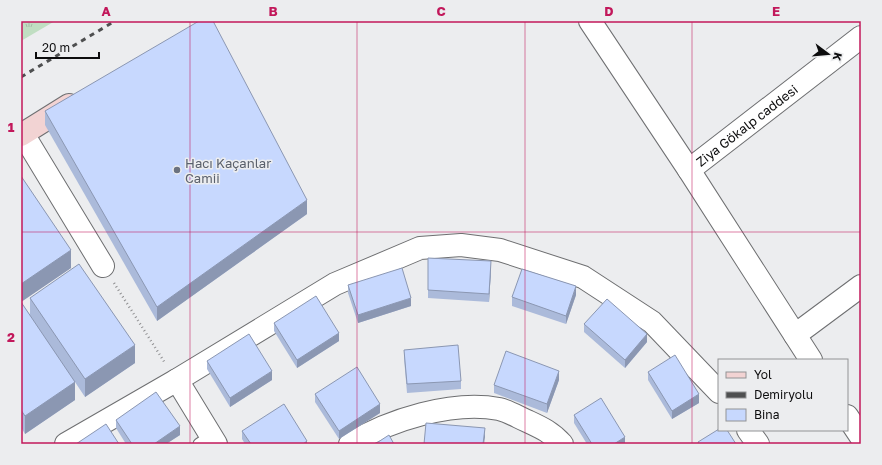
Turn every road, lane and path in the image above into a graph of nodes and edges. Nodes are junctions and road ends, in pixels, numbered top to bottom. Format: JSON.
{"nodes":[{"id":1,"x":590,"y":21,"type":"edge"},
{"id":2,"x":861,"y":37,"type":"edge"},
{"id":3,"x":89,"y":94,"type":"edge"},
{"id":4,"x":22,"y":134,"type":"edge"},
{"id":5,"x":689,"y":170,"type":"junction"},
{"id":6,"x":103,"y":266,"type":"joint"},
{"id":7,"x":861,"y":286,"type":"edge"},
{"id":8,"x":795,"y":335,"type":"junction"},
{"id":9,"x":810,"y":359,"type":"edge"},
{"id":10,"x":177,"y":380,"type":"junction"},
{"id":11,"x":718,"y":391,"type":"edge"},
{"id":12,"x":749,"y":431,"type":"edge"},
{"id":13,"x":209,"y":441,"type":"edge"},
{"id":14,"x":66,"y":444,"type":"edge"},
{"id":15,"x":350,"y":444,"type":"edge"},
{"id":16,"x":562,"y":444,"type":"edge"},
{"id":17,"x":758,"y":444,"type":"edge"}],
"edges":[{"from":1,"to":5,"type":"street"},
{"from":2,"to":5,"type":"street","name":"Ziya Gökalp caddesi"},
{"from":3,"to":4,"type":"street"},
{"from":4,"to":6,"type":"street"},
{"from":5,"to":8,"type":"street"},
{"from":6,"to":10,"type":"path"},
{"from":7,"to":8,"type":"street"},
{"from":8,"to":9,"type":"street"},
{"from":10,"to":11,"type":"street"},
{"from":10,"to":13,"type":"street"},
{"from":10,"to":14,"type":"street"},
{"from":12,"to":17,"type":"street"},
{"from":15,"to":16,"type":"street"}]}
